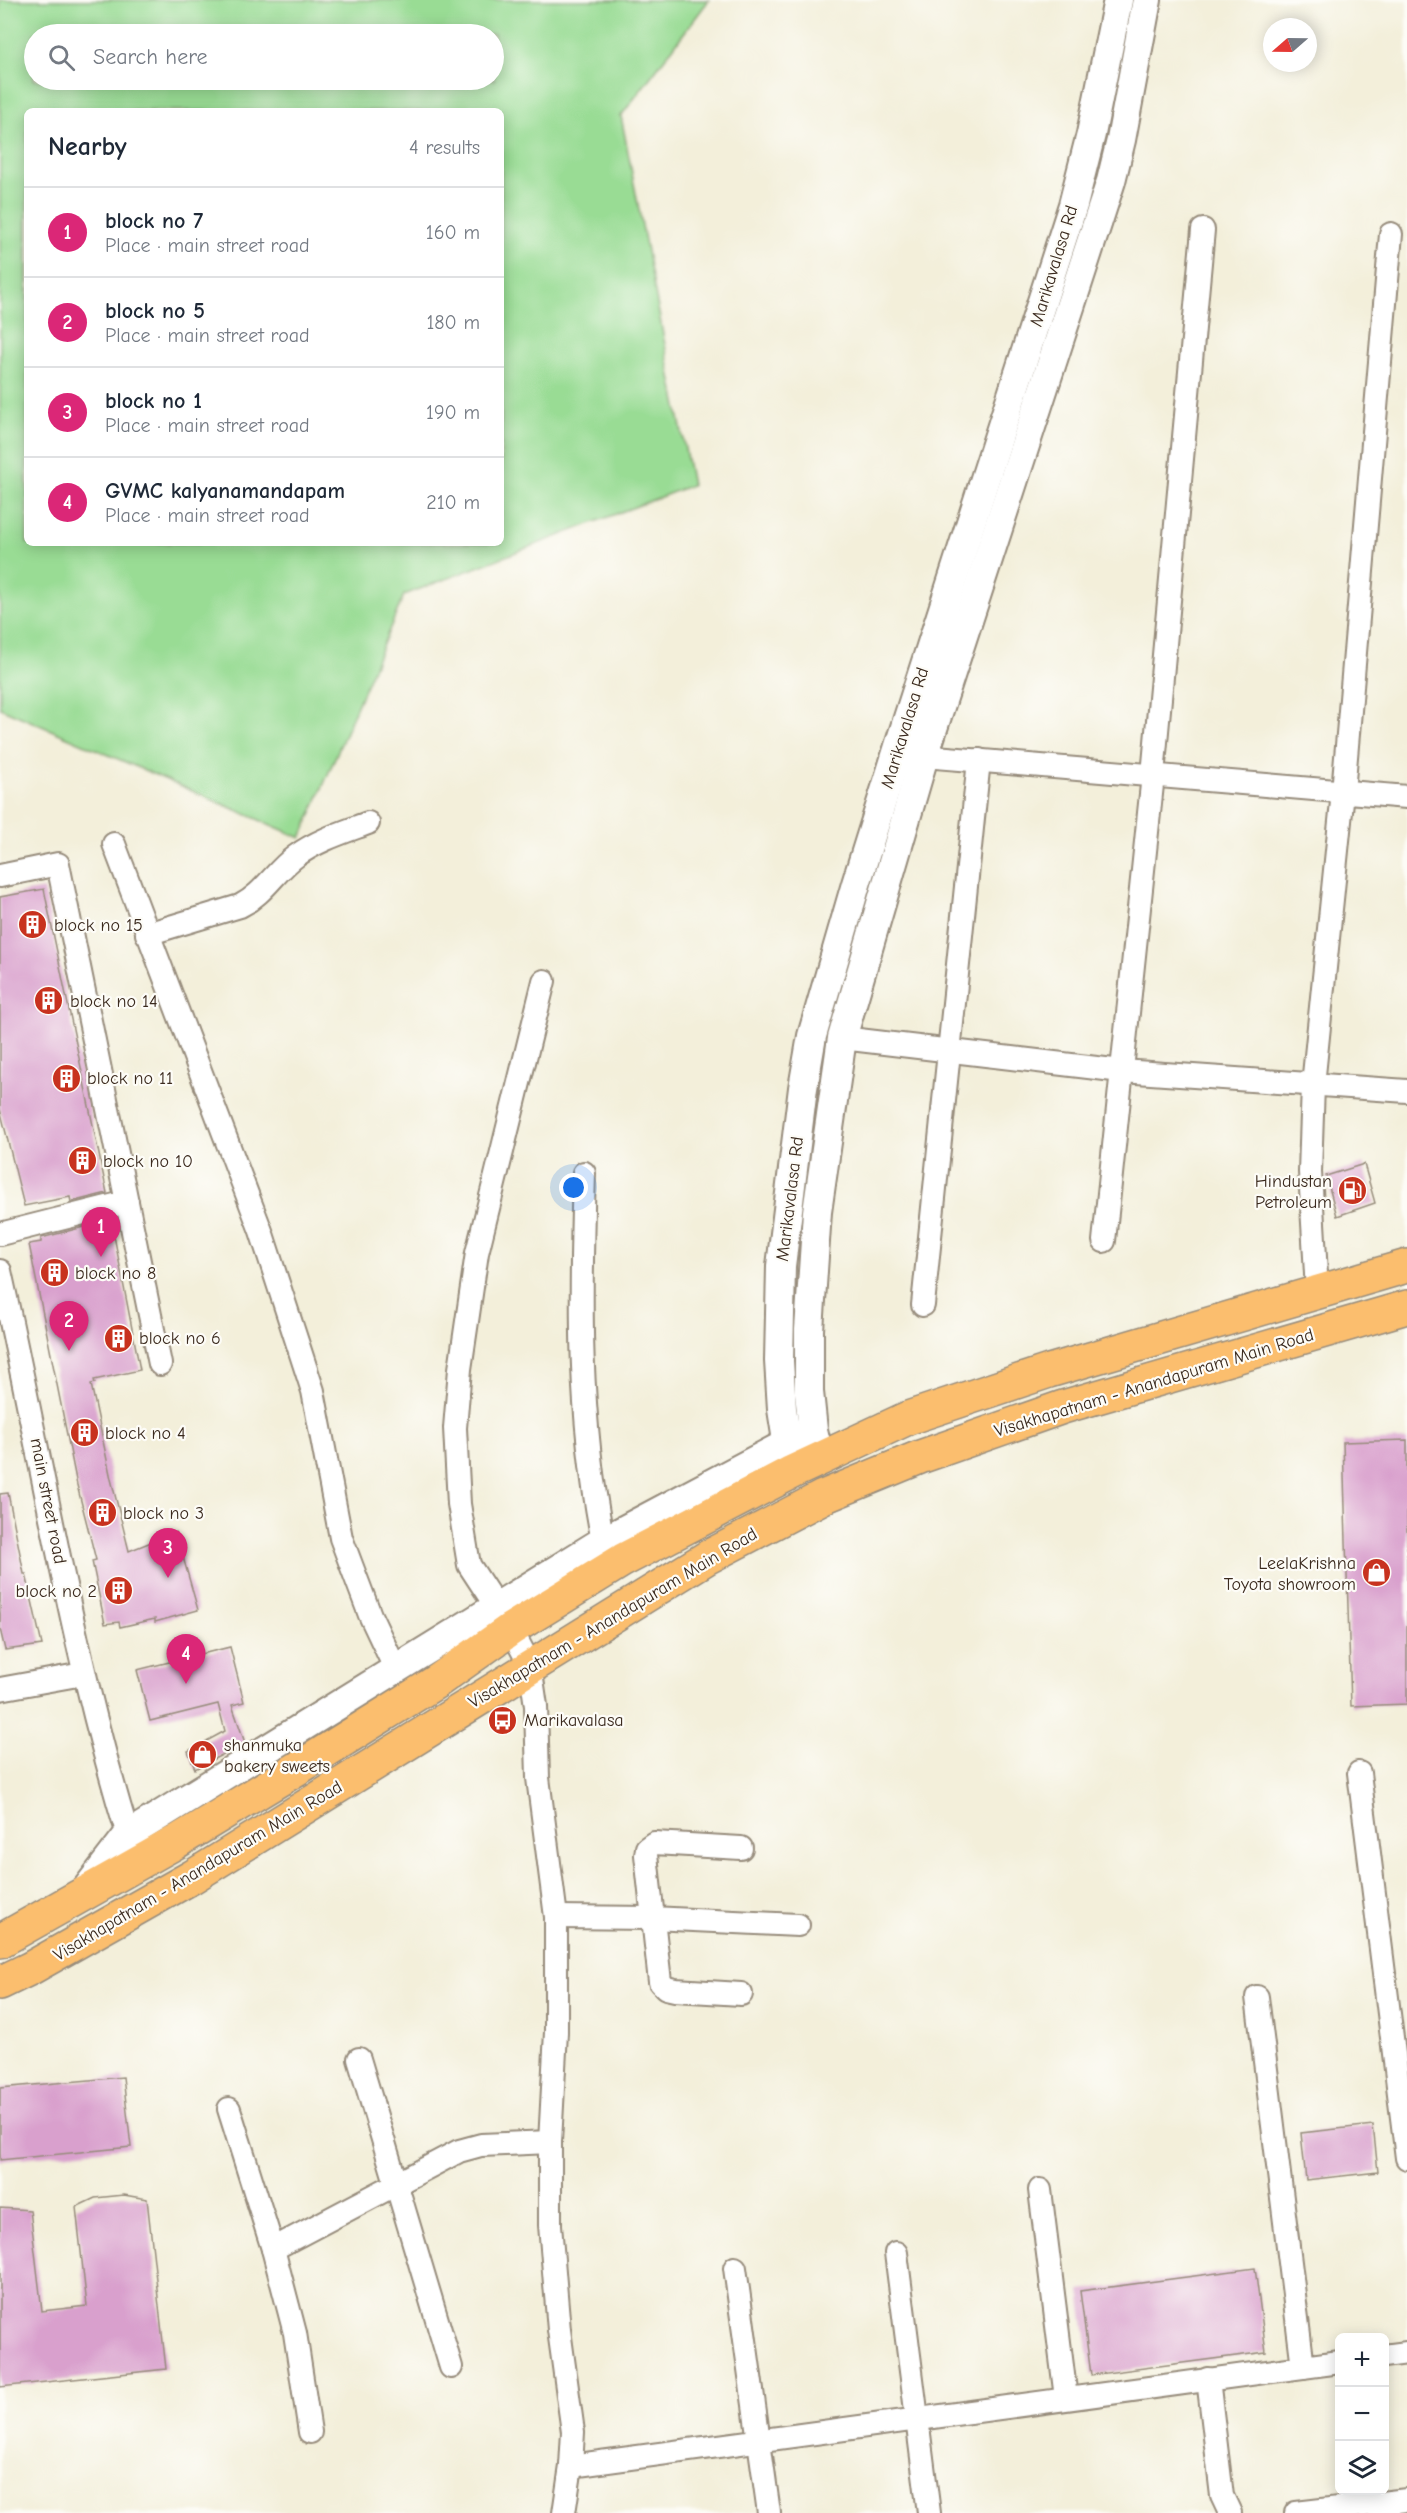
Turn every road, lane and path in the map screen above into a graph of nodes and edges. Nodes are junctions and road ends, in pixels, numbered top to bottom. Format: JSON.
{"nodes":[{"id":1,"x":1118,"y":0,"type":"edge"},
{"id":2,"x":1147,"y":0,"type":"edge"},
{"id":3,"x":1203,"y":230,"type":"dead end"},
{"id":4,"x":1391,"y":234,"type":"dead end"},
{"id":5,"x":1060,"y":294,"type":"junction"},
{"id":6,"x":924,"y":756,"type":"junction"},
{"id":7,"x":979,"y":760,"type":"junction"},
{"id":8,"x":1153,"y":775,"type":"junction"},
{"id":9,"x":1343,"y":792,"type":"junction"},
{"id":10,"x":1407,"y":797,"type":"edge"},
{"id":11,"x":368,"y":823,"type":"dead end"},
{"id":12,"x":114,"y":844,"type":"dead end"},
{"id":13,"x":0,"y":876,"type":"edge"},
{"id":14,"x":147,"y":934,"type":"junction"},
{"id":15,"x":544,"y":981,"type":"dead end"},
{"id":16,"x":842,"y":1038,"type":"junction"},
{"id":17,"x":948,"y":1051,"type":"junction"},
{"id":18,"x":1122,"y":1071,"type":"junction"},
{"id":19,"x":1313,"y":1085,"type":"junction"},
{"id":20,"x":1407,"y":1092,"type":"edge"},
{"id":21,"x":584,"y":1173,"type":"dead end"},
{"id":22,"x":127,"y":1202,"type":"junction"},
{"id":23,"x":0,"y":1234,"type":"edge"},
{"id":24,"x":1104,"y":1241,"type":"dead end"},
{"id":25,"x":1407,"y":1266,"type":"edge"},
{"id":26,"x":0,"y":1271,"type":"edge"},
{"id":27,"x":1317,"y":1291,"type":"junction"},
{"id":28,"x":923,"y":1305,"type":"dead end"},
{"id":29,"x":1407,"y":1307,"type":"edge"},
{"id":30,"x":160,"y":1364,"type":"dead end"},
{"id":31,"x":803,"y":1451,"type":"junction"},
{"id":32,"x":603,"y":1541,"type":"junction"},
{"id":33,"x":504,"y":1618,"type":"junction"},
{"id":34,"x":530,"y":1665,"type":"junction"},
{"id":35,"x":396,"y":1670,"type":"junction"},
{"id":36,"x":83,"y":1674,"type":"junction"},
{"id":37,"x":0,"y":1689,"type":"edge"},
{"id":38,"x":1359,"y":1773,"type":"dead end"},
{"id":39,"x":128,"y":1835,"type":"junction"},
{"id":40,"x":741,"y":1848,"type":"dead end"},
{"id":41,"x":81,"y":1896,"type":"junction"},
{"id":42,"x":556,"y":1917,"type":"junction"},
{"id":43,"x":652,"y":1918,"type":"junction"},
{"id":44,"x":798,"y":1925,"type":"dead end"},
{"id":45,"x":0,"y":1941,"type":"edge"},
{"id":46,"x":0,"y":1983,"type":"edge"},
{"id":47,"x":741,"y":1994,"type":"dead end"},
{"id":48,"x":1257,"y":1997,"type":"dead end"},
{"id":49,"x":359,"y":2059,"type":"dead end"},
{"id":50,"x":229,"y":2109,"type":"dead end"},
{"id":51,"x":550,"y":2142,"type":"junction"},
{"id":52,"x":1407,"y":2158,"type":"edge"},
{"id":53,"x":396,"y":2185,"type":"junction"},
{"id":54,"x":1040,"y":2190,"type":"dead end"},
{"id":55,"x":273,"y":2249,"type":"junction"},
{"id":56,"x":896,"y":2253,"type":"dead end"},
{"id":57,"x":735,"y":2268,"type":"dead end"},
{"id":58,"x":1407,"y":2353,"type":"edge"},
{"id":59,"x":1389,"y":2355,"type":"edge"},
{"id":60,"x":1335,"y":2363,"type":"edge"},
{"id":61,"x":451,"y":2367,"type":"dead end"},
{"id":62,"x":1303,"y":2367,"type":"junction"},
{"id":63,"x":1208,"y":2379,"type":"junction"},
{"id":64,"x":1066,"y":2398,"type":"junction"},
{"id":65,"x":916,"y":2419,"type":"junction"},
{"id":66,"x":310,"y":2432,"type":"dead end"},
{"id":67,"x":760,"y":2440,"type":"junction"},
{"id":68,"x":571,"y":2466,"type":"junction"},
{"id":69,"x":1407,"y":2500,"type":"edge"},
{"id":70,"x":564,"y":2513,"type":"edge"},
{"id":71,"x":770,"y":2513,"type":"edge"},
{"id":72,"x":929,"y":2513,"type":"edge"},
{"id":73,"x":1230,"y":2513,"type":"edge"},
{"id":74,"x":1296,"y":2513,"type":"edge"}],
"edges":[{"from":1,"to":5,"type":"street","name":"Marikavalasa Rd"},
{"from":2,"to":5,"type":"street","name":"Marikavalasa Rd"},
{"from":3,"to":8,"type":"street"},
{"from":4,"to":9,"type":"street"},
{"from":5,"to":6,"type":"street","name":"Marikavalasa Rd"},
{"from":5,"to":31,"type":"street","name":"Marikavalasa Rd"},
{"from":6,"to":7,"type":"street"},
{"from":6,"to":16,"type":"street","name":"Marikavalasa Rd"},
{"from":7,"to":8,"type":"street"},
{"from":7,"to":17,"type":"street"},
{"from":8,"to":9,"type":"street"},
{"from":8,"to":18,"type":"street"},
{"from":9,"to":10,"type":"street"},
{"from":9,"to":19,"type":"street"},
{"from":11,"to":14,"type":"street"},
{"from":12,"to":14,"type":"street"},
{"from":13,"to":22,"type":"street"},
{"from":14,"to":35,"type":"street"},
{"from":15,"to":33,"type":"street"},
{"from":16,"to":17,"type":"street"},
{"from":16,"to":31,"type":"street","name":"Marikavalasa Rd"},
{"from":17,"to":18,"type":"street"},
{"from":17,"to":28,"type":"street"},
{"from":18,"to":19,"type":"street"},
{"from":18,"to":24,"type":"street"},
{"from":19,"to":20,"type":"street"},
{"from":19,"to":27,"type":"street"},
{"from":21,"to":32,"type":"street"},
{"from":22,"to":23,"type":"street"},
{"from":22,"to":30,"type":"street"},
{"from":25,"to":27,"type":"main road","name":"Visakhapatnam - Anandapuram Main Road"},
{"from":26,"to":36,"type":"street","name":"main street road"},
{"from":27,"to":31,"type":"main road","name":"Visakhapatnam - Anandapuram Main Road"},
{"from":29,"to":34,"type":"main road","name":"Visakhapatnam - Anandapuram Main Road"},
{"from":31,"to":32,"type":"street"},
{"from":31,"to":33,"type":"main road","name":"Visakhapatnam - Anandapuram Main Road"},
{"from":32,"to":33,"type":"street"},
{"from":33,"to":34,"type":"street"},
{"from":33,"to":35,"type":"street"},
{"from":33,"to":41,"type":"main road","name":"Visakhapatnam - Anandapuram Main Road"},
{"from":34,"to":42,"type":"street"},
{"from":34,"to":46,"type":"main road","name":"Visakhapatnam - Anandapuram Main Road"},
{"from":35,"to":39,"type":"street"},
{"from":36,"to":37,"type":"street"},
{"from":36,"to":39,"type":"street","name":"main street road"},
{"from":38,"to":52,"type":"street"},
{"from":39,"to":41,"type":"street"},
{"from":40,"to":43,"type":"street"},
{"from":41,"to":45,"type":"main road","name":"Visakhapatnam - Anandapuram Main Road"},
{"from":42,"to":43,"type":"street"},
{"from":42,"to":51,"type":"street"},
{"from":43,"to":44,"type":"street"},
{"from":43,"to":47,"type":"street"},
{"from":48,"to":62,"type":"street"},
{"from":49,"to":53,"type":"street"},
{"from":50,"to":55,"type":"street"},
{"from":51,"to":53,"type":"street"},
{"from":51,"to":68,"type":"street"},
{"from":53,"to":55,"type":"street"},
{"from":53,"to":61,"type":"street"},
{"from":54,"to":64,"type":"street"},
{"from":55,"to":66,"type":"street"},
{"from":56,"to":65,"type":"street"},
{"from":57,"to":67,"type":"street"},
{"from":58,"to":59,"type":"street"},
{"from":60,"to":62,"type":"street"},
{"from":62,"to":63,"type":"street"},
{"from":63,"to":64,"type":"street"},
{"from":63,"to":73,"type":"street"},
{"from":64,"to":65,"type":"street"},
{"from":65,"to":67,"type":"street"},
{"from":65,"to":72,"type":"street"},
{"from":67,"to":68,"type":"street"},
{"from":67,"to":71,"type":"street"},
{"from":68,"to":70,"type":"street"},
{"from":69,"to":74,"type":"street"}]}
